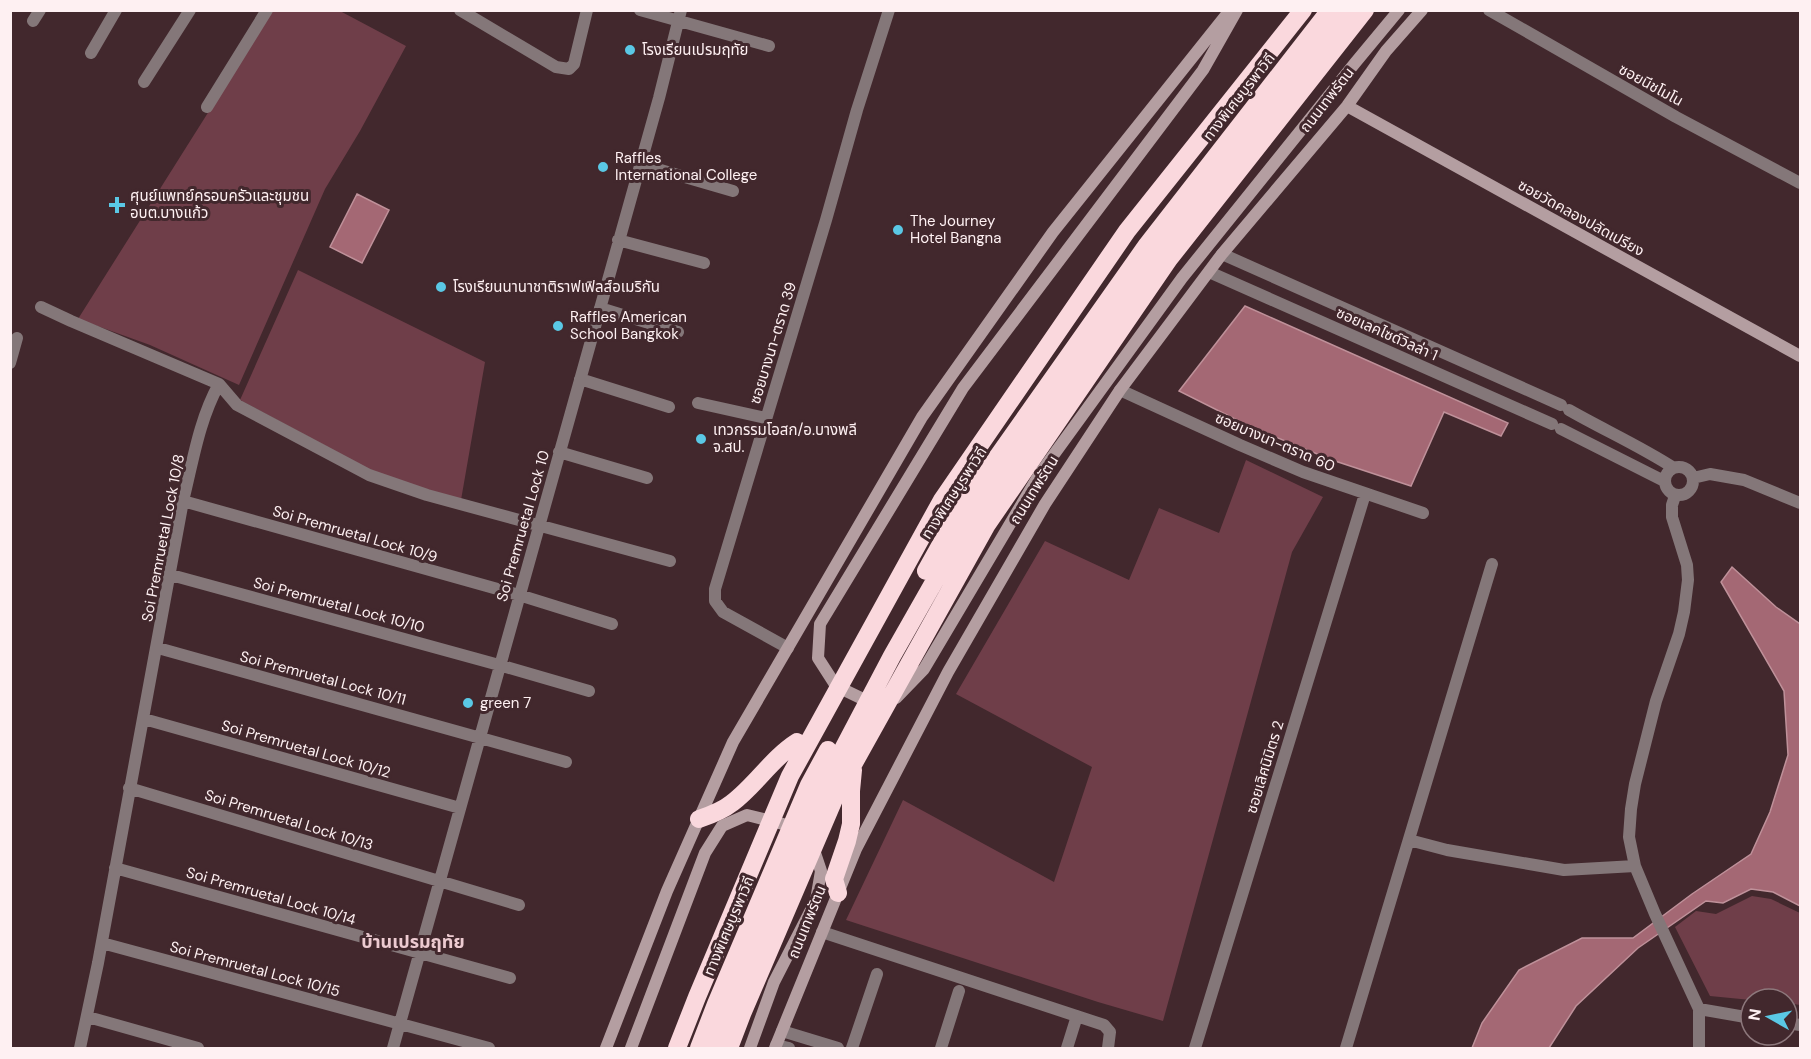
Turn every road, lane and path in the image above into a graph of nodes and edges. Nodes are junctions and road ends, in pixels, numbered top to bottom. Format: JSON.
{"nodes":[{"id":1,"x":116,"y":10,"type":"edge"},
{"id":2,"x":190,"y":10,"type":"edge"},
{"id":3,"x":267,"y":10,"type":"edge"},
{"id":4,"x":460,"y":10,"type":"edge"},
{"id":5,"x":587,"y":10,"type":"edge"},
{"id":6,"x":640,"y":10,"type":"edge"},
{"id":7,"x":889,"y":10,"type":"edge"},
{"id":8,"x":1230,"y":10,"type":"edge"},
{"id":9,"x":1237,"y":10,"type":"edge"},
{"id":10,"x":1289,"y":10,"type":"edge"},
{"id":11,"x":1303,"y":10,"type":"edge"},
{"id":12,"x":1330,"y":10,"type":"edge"},
{"id":13,"x":1346,"y":10,"type":"edge"},
{"id":14,"x":1365,"y":10,"type":"edge"},
{"id":15,"x":1399,"y":10,"type":"edge"},
{"id":16,"x":1422,"y":10,"type":"edge"},
{"id":17,"x":1489,"y":10,"type":"edge"},
{"id":18,"x":680,"y":16,"type":"edge"},
{"id":19,"x":769,"y":46,"type":"dead end"},
{"id":20,"x":91,"y":53,"type":"dead end"},
{"id":21,"x":144,"y":82,"type":"dead end"},
{"id":22,"x":1347,"y":106,"type":"junction"},
{"id":23,"x":207,"y":107,"type":"dead end"},
{"id":24,"x":640,"y":164,"type":"junction"},
{"id":25,"x":1800,"y":183,"type":"edge"},
{"id":26,"x":733,"y":192,"type":"dead end"},
{"id":27,"x":618,"y":240,"type":"junction"},
{"id":28,"x":1222,"y":254,"type":"junction"},
{"id":29,"x":704,"y":263,"type":"dead end"},
{"id":30,"x":1209,"y":272,"type":"junction"},
{"id":31,"x":42,"y":307,"type":"dead end"},
{"id":32,"x":600,"y":308,"type":"junction"},
{"id":33,"x":678,"y":332,"type":"dead end"},
{"id":34,"x":17,"y":338,"type":"dead end"},
{"id":35,"x":1800,"y":356,"type":"edge"},
{"id":36,"x":10,"y":363,"type":"edge"},
{"id":37,"x":580,"y":379,"type":"junction"},
{"id":38,"x":219,"y":384,"type":"junction"},
{"id":39,"x":1120,"y":390,"type":"junction"},
{"id":40,"x":698,"y":403,"type":"dead end"},
{"id":41,"x":669,"y":406,"type":"dead end"},
{"id":42,"x":766,"y":418,"type":"junction"},
{"id":43,"x":1584,"y":419,"type":"junction"},
{"id":44,"x":1574,"y":436,"type":"junction"},
{"id":45,"x":559,"y":452,"type":"junction"},
{"id":46,"x":1674,"y":468,"type":"junction"},
{"id":47,"x":647,"y":478,"type":"dead end"},
{"id":48,"x":1693,"y":478,"type":"junction"},
{"id":49,"x":1664,"y":481,"type":"junction"},
{"id":50,"x":1365,"y":494,"type":"junction"},
{"id":51,"x":1675,"y":496,"type":"junction"},
{"id":52,"x":183,"y":501,"type":"junction"},
{"id":53,"x":1800,"y":503,"type":"edge"},
{"id":54,"x":1423,"y":513,"type":"dead end"},
{"id":55,"x":539,"y":525,"type":"junction"},
{"id":56,"x":670,"y":561,"type":"dead end"},
{"id":57,"x":1492,"y":564,"type":"dead end"},
{"id":58,"x":171,"y":575,"type":"junction"},
{"id":59,"x":519,"y":595,"type":"junction"},
{"id":60,"x":612,"y":624,"type":"dead end"},
{"id":61,"x":158,"y":648,"type":"junction"},
{"id":62,"x":788,"y":648,"type":"junction"},
{"id":63,"x":499,"y":665,"type":"junction"},
{"id":64,"x":589,"y":692,"type":"dead end"},
{"id":65,"x":144,"y":719,"type":"junction"},
{"id":66,"x":480,"y":737,"type":"junction"},
{"id":67,"x":797,"y":742,"type":"junction"},
{"id":68,"x":566,"y":762,"type":"dead end"},
{"id":69,"x":854,"y":762,"type":"junction"},
{"id":70,"x":129,"y":788,"type":"junction"},
{"id":71,"x":460,"y":808,"type":"junction"},
{"id":72,"x":699,"y":819,"type":"junction"},
{"id":73,"x":1409,"y":840,"type":"junction"},
{"id":74,"x":1635,"y":866,"type":"junction"},
{"id":75,"x":115,"y":868,"type":"junction"},
{"id":76,"x":440,"y":881,"type":"junction"},
{"id":77,"x":838,"y":893,"type":"junction"},
{"id":78,"x":519,"y":905,"type":"dead end"},
{"id":79,"x":822,"y":932,"type":"junction"},
{"id":80,"x":102,"y":943,"type":"junction"},
{"id":81,"x":420,"y":953,"type":"junction"},
{"id":82,"x":877,"y":974,"type":"dead end"},
{"id":83,"x":510,"y":978,"type":"dead end"},
{"id":84,"x":959,"y":991,"type":"dead end"},
{"id":85,"x":1699,"y":1009,"type":"junction"},
{"id":86,"x":1739,"y":1015,"type":"edge"},
{"id":87,"x":1077,"y":1016,"type":"junction"},
{"id":88,"x":88,"y":1017,"type":"junction"},
{"id":89,"x":400,"y":1026,"type":"junction"},
{"id":90,"x":782,"y":1031,"type":"junction"},
{"id":91,"x":775,"y":1047,"type":"edge"},
{"id":92,"x":80,"y":1048,"type":"edge"},
{"id":93,"x":198,"y":1048,"type":"edge"},
{"id":94,"x":393,"y":1048,"type":"edge"},
{"id":95,"x":489,"y":1048,"type":"edge"},
{"id":96,"x":606,"y":1048,"type":"edge"},
{"id":97,"x":631,"y":1048,"type":"edge"},
{"id":98,"x":669,"y":1048,"type":"edge"},
{"id":99,"x":677,"y":1048,"type":"edge"},
{"id":100,"x":699,"y":1048,"type":"edge"},
{"id":101,"x":713,"y":1048,"type":"edge"},
{"id":102,"x":729,"y":1048,"type":"edge"},
{"id":103,"x":750,"y":1048,"type":"edge"},
{"id":104,"x":789,"y":1048,"type":"edge"},
{"id":105,"x":838,"y":1048,"type":"edge"},
{"id":106,"x":852,"y":1048,"type":"edge"},
{"id":107,"x":941,"y":1048,"type":"edge"},
{"id":108,"x":1066,"y":1048,"type":"edge"},
{"id":109,"x":1108,"y":1048,"type":"edge"},
{"id":110,"x":1195,"y":1048,"type":"edge"},
{"id":111,"x":1347,"y":1048,"type":"edge"},
{"id":112,"x":1700,"y":1048,"type":"edge"}],
"edges":[{"from":1,"to":20,"type":"street"},
{"from":2,"to":21,"type":"street"},
{"from":3,"to":23,"type":"street"},
{"from":4,"to":5,"type":"street"},
{"from":6,"to":18,"type":"street"},
{"from":7,"to":42,"type":"street","name":"ซอยบางนา-ตราด 39"},
{"from":8,"to":62,"type":"main road"},
{"from":9,"to":15,"type":"main road"},
{"from":10,"to":67,"type":"highway"},
{"from":11,"to":99,"type":"highway","name":"ทางพิเศษบูรพาวิถี"},
{"from":12,"to":100,"type":"highway","name":"ทางพิเศษบูรพาวิถี"},
{"from":13,"to":101,"type":"highway"},
{"from":14,"to":69,"type":"highway","name":"ถนนเทพรัตน"},
{"from":16,"to":22,"type":"main road","name":"ถนนเทพรัตน"},
{"from":17,"to":25,"type":"street","name":"ซอยนีชโมโน"},
{"from":18,"to":19,"type":"street"},
{"from":18,"to":24,"type":"street","name":"Soi Premruetal Lock 10"},
{"from":22,"to":28,"type":"main road","name":"ถนนเทพรัตน"},
{"from":22,"to":35,"type":"main road","name":"ซอยวัดคลองปลัดเปรียง"},
{"from":24,"to":26,"type":"street"},
{"from":24,"to":27,"type":"street","name":"Soi Premruetal Lock 10"},
{"from":27,"to":29,"type":"street"},
{"from":27,"to":32,"type":"street","name":"Soi Premruetal Lock 10"},
{"from":28,"to":30,"type":"main road","name":"ถนนเทพรัตน"},
{"from":28,"to":43,"type":"street","name":"ซอยเลคไซด์วิลล่า 1"},
{"from":30,"to":39,"type":"main road","name":"ถนนเทพรัตน"},
{"from":30,"to":44,"type":"street","name":"ซอยเลคไซด์วิลล่า 1"},
{"from":31,"to":38,"type":"street"},
{"from":32,"to":33,"type":"street"},
{"from":32,"to":37,"type":"street","name":"Soi Premruetal Lock 10"},
{"from":34,"to":36,"type":"street"},
{"from":37,"to":41,"type":"street"},
{"from":37,"to":45,"type":"street","name":"Soi Premruetal Lock 10"},
{"from":38,"to":52,"type":"street","name":"Soi Premruetal Lock 10/8"},
{"from":38,"to":55,"type":"street"},
{"from":39,"to":50,"type":"street","name":"ซอยบางนา-ตราด 60"},
{"from":39,"to":77,"type":"main road","name":"ถนนเทพรัตน"},
{"from":40,"to":42,"type":"street"},
{"from":42,"to":62,"type":"street","name":"ซอยบางนา-ตราด 39"},
{"from":43,"to":44,"type":"street"},
{"from":43,"to":46,"type":"street","name":"ซอยเลคไซด์วิลล่า 1"},
{"from":44,"to":49,"type":"street","name":"ซอยเลคไซด์วิลล่า 1"},
{"from":45,"to":47,"type":"street"},
{"from":45,"to":55,"type":"street","name":"Soi Premruetal Lock 10"},
{"from":46,"to":48,"type":"street","name":"ซอยเลคไซด์วิลล่า 1"},
{"from":46,"to":49,"type":"street"},
{"from":48,"to":51,"type":"street"},
{"from":48,"to":53,"type":"street"},
{"from":49,"to":51,"type":"street","name":"ซอยเลคไซด์วิลล่า 1"},
{"from":50,"to":54,"type":"street","name":"ซอยบางนา-ตราด 60"},
{"from":50,"to":110,"type":"street","name":"ซอยเลิศนิมิตร 2"},
{"from":51,"to":74,"type":"street"},
{"from":52,"to":58,"type":"street","name":"Soi Premruetal Lock 10/8"},
{"from":52,"to":59,"type":"street","name":"Soi Premruetal Lock 10/9"},
{"from":55,"to":56,"type":"street"},
{"from":55,"to":59,"type":"street","name":"Soi Premruetal Lock 10"},
{"from":57,"to":73,"type":"street"},
{"from":58,"to":61,"type":"street","name":"Soi Premruetal Lock 10/8"},
{"from":58,"to":63,"type":"street","name":"Soi Premruetal Lock 10/10"},
{"from":59,"to":60,"type":"street","name":"Soi Premruetal Lock 10/9"},
{"from":59,"to":63,"type":"street","name":"Soi Premruetal Lock 10"},
{"from":61,"to":65,"type":"street","name":"Soi Premruetal Lock 10/8"},
{"from":61,"to":66,"type":"street","name":"Soi Premruetal Lock 10/11"},
{"from":62,"to":72,"type":"main road"},
{"from":63,"to":64,"type":"street","name":"Soi Premruetal Lock 10/10"},
{"from":63,"to":66,"type":"street","name":"Soi Premruetal Lock 10"},
{"from":65,"to":70,"type":"street","name":"Soi Premruetal Lock 10/8"},
{"from":65,"to":71,"type":"street","name":"Soi Premruetal Lock 10/12"},
{"from":66,"to":68,"type":"street","name":"Soi Premruetal Lock 10/11"},
{"from":66,"to":71,"type":"street","name":"Soi Premruetal Lock 10"},
{"from":67,"to":72,"type":"highway"},
{"from":67,"to":98,"type":"highway"},
{"from":69,"to":77,"type":"highway"},
{"from":69,"to":102,"type":"highway","name":"ถนนเทพรัตน"},
{"from":70,"to":75,"type":"street","name":"Soi Premruetal Lock 10/8"},
{"from":70,"to":76,"type":"street","name":"Soi Premruetal Lock 10/13"},
{"from":71,"to":76,"type":"street","name":"Soi Premruetal Lock 10"},
{"from":72,"to":96,"type":"main road"},
{"from":73,"to":74,"type":"street"},
{"from":73,"to":111,"type":"street"},
{"from":74,"to":85,"type":"street"},
{"from":75,"to":80,"type":"street","name":"Soi Premruetal Lock 10/8"},
{"from":75,"to":81,"type":"street","name":"Soi Premruetal Lock 10/14"},
{"from":76,"to":78,"type":"street","name":"Soi Premruetal Lock 10/13"},
{"from":76,"to":81,"type":"street","name":"Soi Premruetal Lock 10"},
{"from":77,"to":79,"type":"main road","name":"ถนนเทพรัตน"},
{"from":79,"to":87,"type":"street"},
{"from":79,"to":90,"type":"main road","name":"ถนนเทพรัตน"},
{"from":80,"to":88,"type":"street","name":"Soi Premruetal Lock 10/8"},
{"from":80,"to":89,"type":"street","name":"Soi Premruetal Lock 10/15"},
{"from":81,"to":83,"type":"street","name":"Soi Premruetal Lock 10/14"},
{"from":81,"to":89,"type":"street","name":"Soi Premruetal Lock 10"},
{"from":82,"to":106,"type":"street"},
{"from":84,"to":107,"type":"street"},
{"from":85,"to":86,"type":"street"},
{"from":85,"to":112,"type":"street"},
{"from":87,"to":108,"type":"street"},
{"from":87,"to":109,"type":"street"},
{"from":88,"to":92,"type":"street","name":"Soi Premruetal Lock 10/8"},
{"from":88,"to":93,"type":"street"},
{"from":89,"to":94,"type":"street","name":"Soi Premruetal Lock 10"},
{"from":89,"to":95,"type":"street","name":"Soi Premruetal Lock 10/15"},
{"from":90,"to":91,"type":"main road","name":"ถนนเทพรัตน"},
{"from":90,"to":105,"type":"street"},
{"from":91,"to":104,"type":"street"},
{"from":97,"to":103,"type":"main road"}]}
